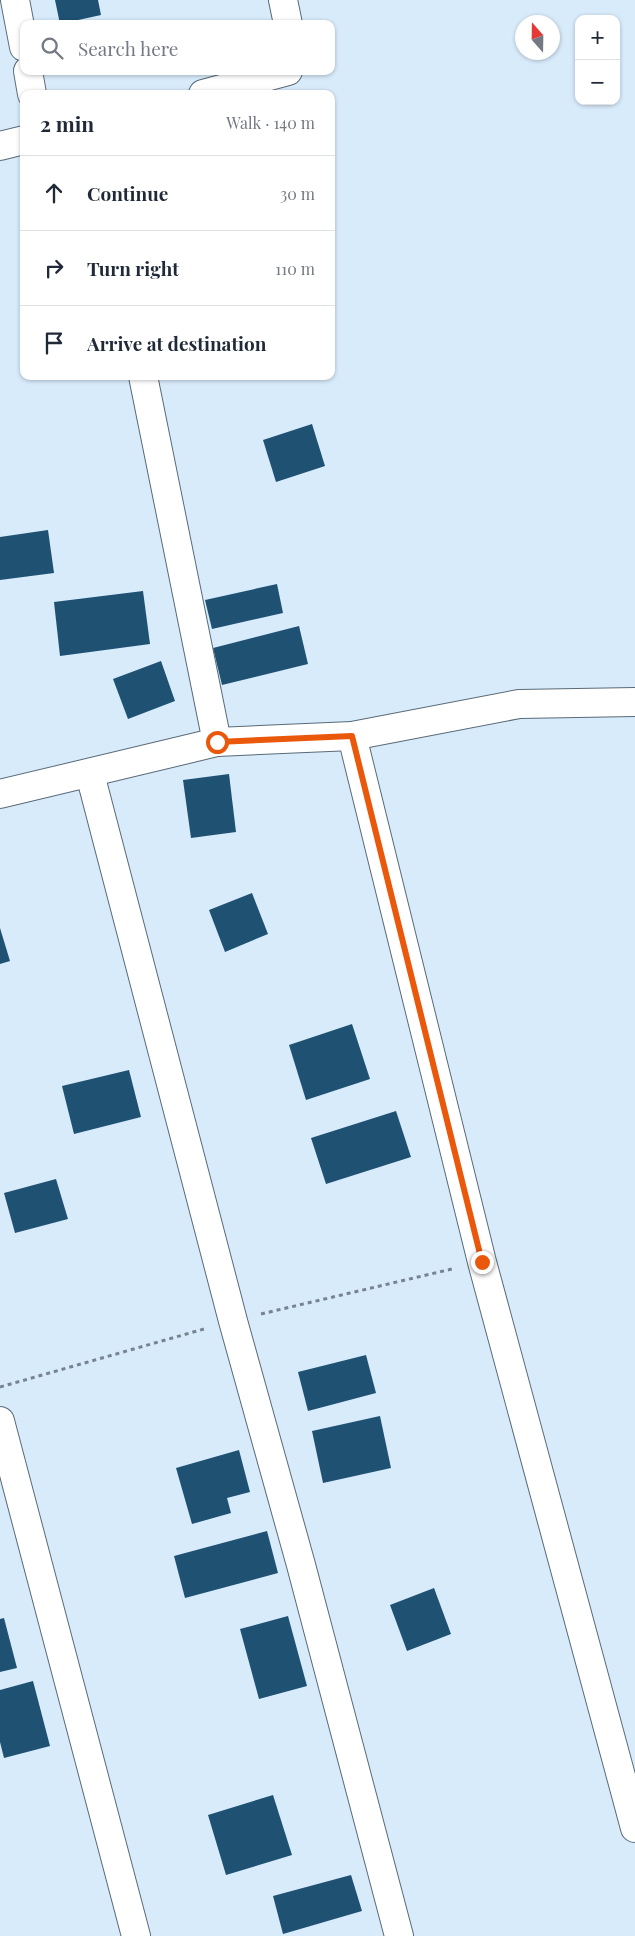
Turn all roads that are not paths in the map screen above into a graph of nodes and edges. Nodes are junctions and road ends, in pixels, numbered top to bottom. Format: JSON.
{"nodes":[{"id":1,"x":15,"y":0,"type":"edge"},
{"id":2,"x":283,"y":0,"type":"edge"},
{"id":3,"x":287,"y":20,"type":"edge"},
{"id":4,"x":20,"y":26,"type":"edge"},
{"id":5,"x":29,"y":75,"type":"edge"},
{"id":6,"x":273,"y":75,"type":"edge"},
{"id":7,"x":31,"y":90,"type":"edge"},
{"id":8,"x":218,"y":90,"type":"edge"},
{"id":9,"x":20,"y":141,"type":"edge"},
{"id":10,"x":0,"y":146,"type":"edge"},
{"id":11,"x":143,"y":380,"type":"edge"},
{"id":12,"x":635,"y":702,"type":"edge"},
{"id":13,"x":352,"y":736,"type":"junction"},
{"id":14,"x":217,"y":742,"type":"junction"},
{"id":15,"x":90,"y":774,"type":"junction"},
{"id":16,"x":0,"y":794,"type":"edge"},
{"id":17,"x":0,"y":1421,"type":"edge"},
{"id":18,"x":635,"y":1828,"type":"edge"},
{"id":19,"x":136,"y":1936,"type":"edge"},
{"id":20,"x":399,"y":1936,"type":"edge"}],
"edges":[{"from":1,"to":4,"type":"street"},
{"from":2,"to":3,"type":"street"},
{"from":5,"to":7,"type":"street"},
{"from":6,"to":8,"type":"street"},
{"from":9,"to":10,"type":"street"},
{"from":11,"to":14,"type":"street"},
{"from":12,"to":13,"type":"street"},
{"from":13,"to":14,"type":"street"},
{"from":13,"to":18,"type":"street"},
{"from":14,"to":15,"type":"street"},
{"from":15,"to":16,"type":"street"},
{"from":15,"to":20,"type":"street"},
{"from":17,"to":19,"type":"street"}]}
